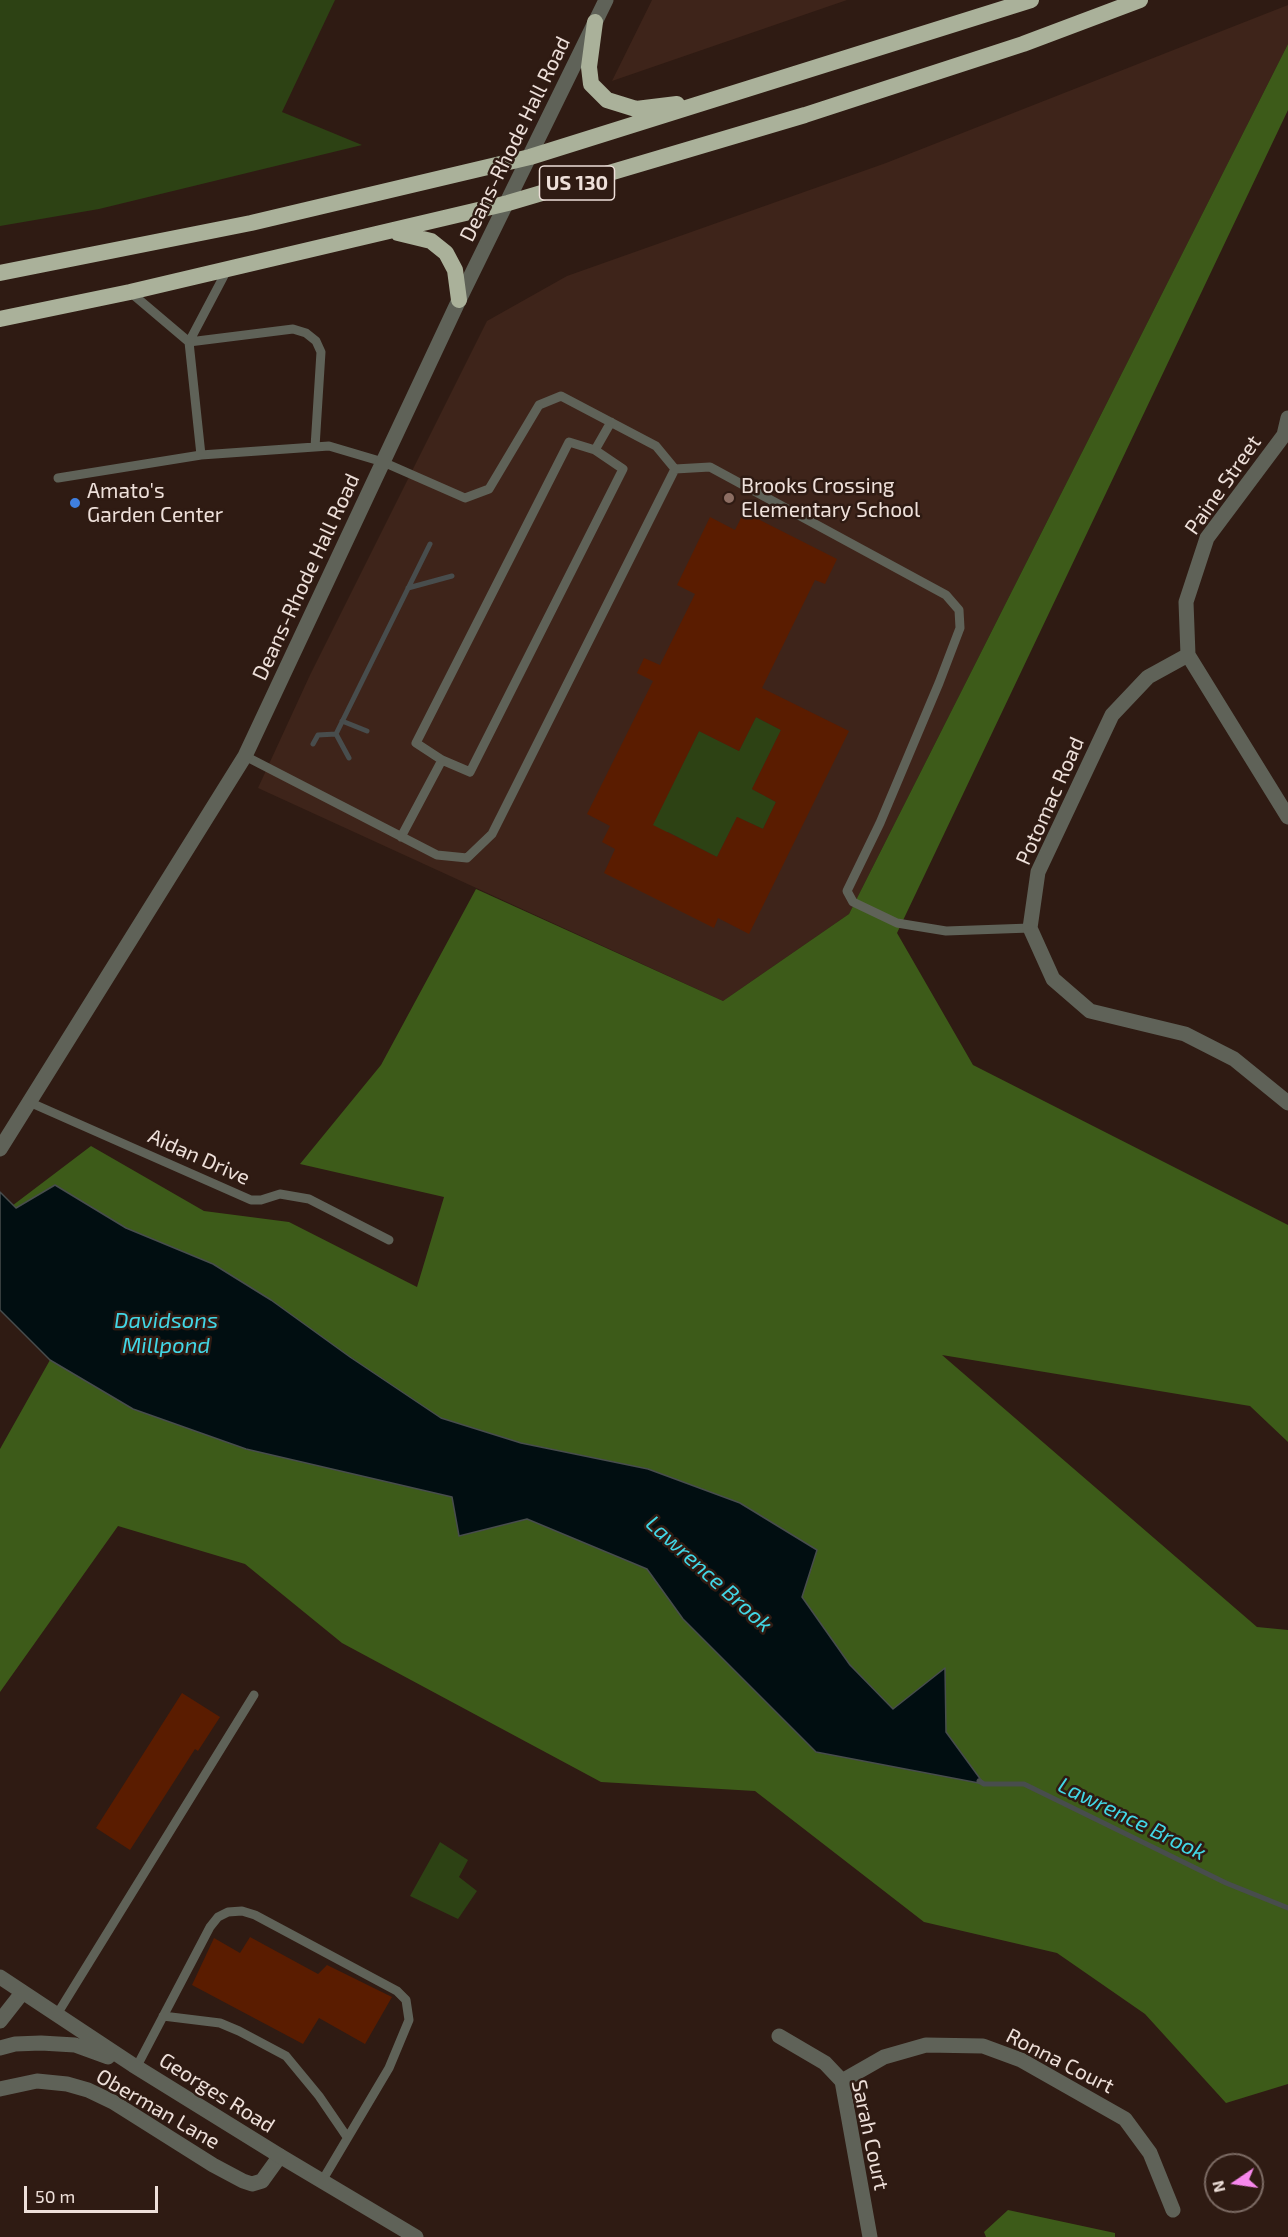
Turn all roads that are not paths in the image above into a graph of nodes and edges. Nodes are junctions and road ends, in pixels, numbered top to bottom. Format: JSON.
{"nodes":[{"id":1,"x":606,"y":0,"type":"edge"},
{"id":2,"x":1031,"y":0,"type":"edge"},
{"id":3,"x":1140,"y":0,"type":"edge"},
{"id":4,"x":595,"y":22,"type":"junction"},
{"id":5,"x":717,"y":100,"type":"junction"},
{"id":6,"x":530,"y":157,"type":"junction"},
{"id":7,"x":508,"y":203,"type":"junction"},
{"id":8,"x":391,"y":232,"type":"junction"},
{"id":9,"x":228,"y":268,"type":"junction"},
{"id":10,"x":0,"y":273,"type":"edge"},
{"id":11,"x":130,"y":292,"type":"junction"},
{"id":12,"x":459,"y":300,"type":"junction"},
{"id":13,"x":0,"y":319,"type":"edge"},
{"id":14,"x":189,"y":342,"type":"junction"},
{"id":15,"x":1288,"y":418,"type":"edge"},
{"id":16,"x":611,"y":422,"type":"junction"},
{"id":17,"x":1286,"y":436,"type":"edge"},
{"id":18,"x":315,"y":447,"type":"junction"},
{"id":19,"x":595,"y":450,"type":"junction"},
{"id":20,"x":201,"y":455,"type":"junction"},
{"id":21,"x":383,"y":462,"type":"junction"},
{"id":22,"x":675,"y":469,"type":"junction"},
{"id":23,"x":58,"y":478,"type":"dead end"},
{"id":24,"x":1188,"y":655,"type":"junction"},
{"id":25,"x":245,"y":756,"type":"junction"},
{"id":26,"x":442,"y":760,"type":"junction"},
{"id":27,"x":1288,"y":818,"type":"edge"},
{"id":28,"x":401,"y":837,"type":"junction"},
{"id":29,"x":1030,"y":928,"type":"junction"},
{"id":30,"x":29,"y":1102,"type":"junction"},
{"id":31,"x":1288,"y":1103,"type":"edge"},
{"id":32,"x":0,"y":1149,"type":"edge"},
{"id":33,"x":389,"y":1240,"type":"dead end"},
{"id":34,"x":254,"y":1695,"type":"dead end"},
{"id":35,"x":0,"y":1977,"type":"edge"},
{"id":36,"x":21,"y":1993,"type":"junction"},
{"id":37,"x":56,"y":2016,"type":"junction"},
{"id":38,"x":163,"y":2016,"type":"junction"},
{"id":39,"x":0,"y":2021,"type":"edge"},
{"id":40,"x":779,"y":2036,"type":"dead end"},
{"id":41,"x":0,"y":2048,"type":"edge"},
{"id":42,"x":135,"y":2066,"type":"junction"},
{"id":43,"x":842,"y":2081,"type":"junction"},
{"id":44,"x":0,"y":2090,"type":"edge"},
{"id":45,"x":347,"y":2137,"type":"junction"},
{"id":46,"x":280,"y":2156,"type":"junction"},
{"id":47,"x":322,"y":2181,"type":"junction"},
{"id":48,"x":1173,"y":2210,"type":"dead end"},
{"id":49,"x":416,"y":2237,"type":"edge"},
{"id":50,"x":870,"y":2237,"type":"edge"}],
"edges":[{"from":1,"to":4,"type":"street","name":"Deans-Rhode Hall Road"},
{"from":2,"to":5,"type":"highway","number":"US 130"},
{"from":3,"to":7,"type":"highway","number":"US 130"},
{"from":4,"to":5,"type":"highway"},
{"from":4,"to":6,"type":"street","name":"Deans-Rhode Hall Road"},
{"from":5,"to":6,"type":"highway","number":"US 130"},
{"from":6,"to":7,"type":"street","name":"Deans-Rhode Hall Road"},
{"from":6,"to":10,"type":"highway","number":"US 130"},
{"from":7,"to":8,"type":"highway","number":"US 130"},
{"from":7,"to":12,"type":"street","name":"Deans-Rhode Hall Road"},
{"from":8,"to":9,"type":"highway","number":"US 130"},
{"from":8,"to":12,"type":"highway"},
{"from":9,"to":11,"type":"highway","number":"US 130"},
{"from":9,"to":14,"type":"lane"},
{"from":11,"to":13,"type":"highway","number":"US 130"},
{"from":11,"to":14,"type":"lane"},
{"from":12,"to":21,"type":"street","name":"Deans-Rhode Hall Road"},
{"from":14,"to":18,"type":"lane"},
{"from":14,"to":20,"type":"lane"},
{"from":15,"to":17,"type":"street"},
{"from":16,"to":19,"type":"lane"},
{"from":16,"to":21,"type":"lane"},
{"from":16,"to":22,"type":"lane"},
{"from":17,"to":24,"type":"street","name":"Paine Street"},
{"from":18,"to":20,"type":"lane"},
{"from":18,"to":21,"type":"lane"},
{"from":19,"to":26,"type":"lane"},
{"from":19,"to":26,"type":"lane"},
{"from":20,"to":23,"type":"lane"},
{"from":21,"to":25,"type":"street","name":"Deans-Rhode Hall Road"},
{"from":22,"to":28,"type":"lane"},
{"from":22,"to":29,"type":"lane"},
{"from":24,"to":27,"type":"street","name":"Paine Street"},
{"from":24,"to":29,"type":"street","name":"Potomac Road"},
{"from":25,"to":28,"type":"lane"},
{"from":25,"to":30,"type":"street","name":"Deans-Rhode Hall Road"},
{"from":26,"to":28,"type":"lane"},
{"from":29,"to":31,"type":"street"},
{"from":30,"to":32,"type":"street","name":"Deans-Rhode Hall Road"},
{"from":30,"to":33,"type":"lane","name":"Aidan Drive"},
{"from":34,"to":37,"type":"lane"},
{"from":35,"to":36,"type":"street","name":"Georges Road"},
{"from":36,"to":37,"type":"street","name":"Georges Road"},
{"from":36,"to":39,"type":"street"},
{"from":37,"to":42,"type":"street","name":"Georges Road"},
{"from":38,"to":42,"type":"lane"},
{"from":38,"to":45,"type":"lane"},
{"from":38,"to":45,"type":"lane"},
{"from":40,"to":43,"type":"street","name":"Sarah Court"},
{"from":41,"to":42,"type":"street"},
{"from":42,"to":46,"type":"street","name":"Georges Road"},
{"from":43,"to":48,"type":"street","name":"Ronna Court"},
{"from":43,"to":50,"type":"street","name":"Sarah Court"},
{"from":44,"to":46,"type":"street","name":"Oberman Lane"},
{"from":45,"to":47,"type":"lane"},
{"from":46,"to":47,"type":"street","name":"Georges Road"},
{"from":47,"to":49,"type":"street","name":"Georges Road"}]}
